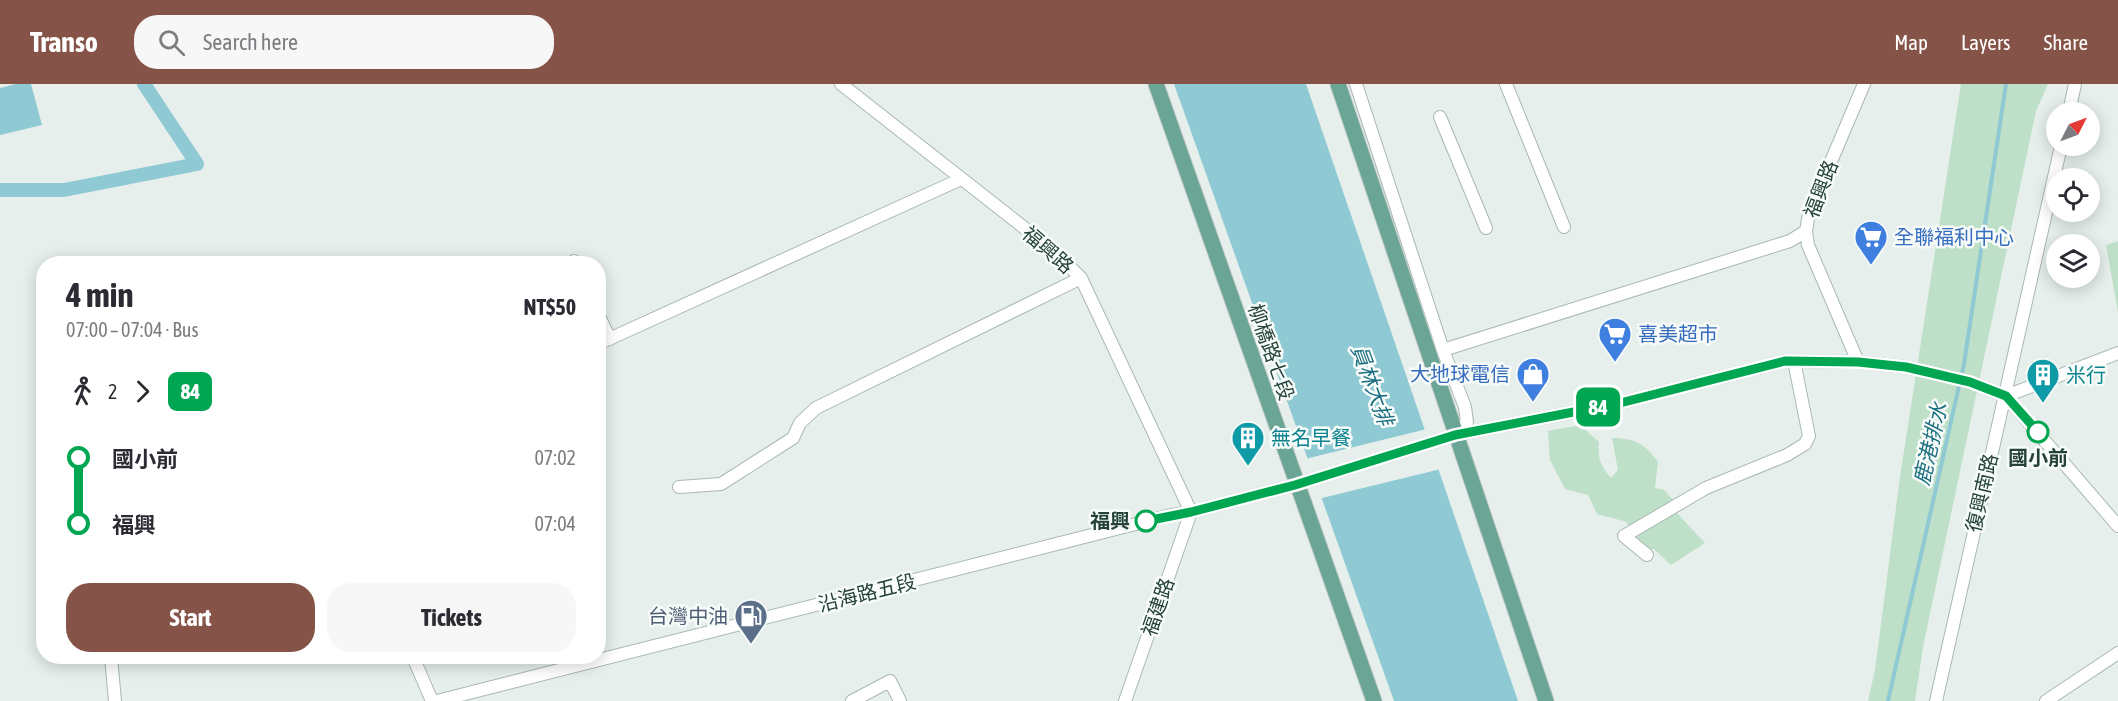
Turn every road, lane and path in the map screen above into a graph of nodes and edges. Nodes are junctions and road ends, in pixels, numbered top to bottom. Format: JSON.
{"nodes":[{"id":1,"x":842,"y":84,"type":"edge"},
{"id":2,"x":1156,"y":84,"type":"edge"},
{"id":3,"x":1338,"y":84,"type":"edge"},
{"id":4,"x":1356,"y":84,"type":"edge"},
{"id":5,"x":1506,"y":84,"type":"edge"},
{"id":6,"x":1864,"y":84,"type":"edge"},
{"id":7,"x":2075,"y":84,"type":"edge"},
{"id":8,"x":2071,"y":102,"type":"edge"},
{"id":9,"x":1440,"y":117,"type":"dead end"},
{"id":10,"x":2059,"y":156,"type":"edge"},
{"id":11,"x":961,"y":179,"type":"junction"},
{"id":12,"x":1564,"y":227,"type":"dead end"},
{"id":13,"x":1486,"y":228,"type":"dead end"},
{"id":14,"x":1806,"y":231,"type":"junction"},
{"id":15,"x":1081,"y":278,"type":"junction"},
{"id":16,"x":606,"y":340,"type":"edge"},
{"id":17,"x":1443,"y":350,"type":"junction"},
{"id":18,"x":2118,"y":353,"type":"edge"},
{"id":19,"x":1794,"y":362,"type":"junction"},
{"id":20,"x":1858,"y":362,"type":"junction"},
{"id":21,"x":2006,"y":396,"type":"junction"},
{"id":22,"x":1455,"y":435,"type":"junction"},
{"id":23,"x":1295,"y":485,"type":"junction"},
{"id":24,"x":679,"y":487,"type":"dead end"},
{"id":25,"x":1191,"y":512,"type":"junction"},
{"id":26,"x":2118,"y":525,"type":"edge"},
{"id":27,"x":1647,"y":555,"type":"dead end"},
{"id":28,"x":2118,"y":653,"type":"edge"},
{"id":29,"x":606,"y":658,"type":"edge"},
{"id":30,"x":112,"y":664,"type":"edge"},
{"id":31,"x":416,"y":664,"type":"edge"},
{"id":32,"x":582,"y":664,"type":"edge"},
{"id":33,"x":115,"y":701,"type":"edge"},
{"id":34,"x":432,"y":701,"type":"edge"},
{"id":35,"x":437,"y":701,"type":"edge"},
{"id":36,"x":852,"y":701,"type":"edge"},
{"id":37,"x":900,"y":701,"type":"edge"},
{"id":38,"x":1125,"y":701,"type":"edge"},
{"id":39,"x":1374,"y":701,"type":"edge"},
{"id":40,"x":1546,"y":701,"type":"edge"},
{"id":41,"x":1936,"y":701,"type":"edge"},
{"id":42,"x":2046,"y":701,"type":"edge"}],
"edges":[{"from":1,"to":11,"type":"street","name":"福興路"},
{"from":2,"to":23,"type":"main road","name":"柳橋路七段"},
{"from":3,"to":22,"type":"main road"},
{"from":4,"to":17,"type":"street"},
{"from":5,"to":12,"type":"street"},
{"from":6,"to":14,"type":"street","name":"福興路"},
{"from":7,"to":8,"type":"street"},
{"from":9,"to":13,"type":"street"},
{"from":10,"to":21,"type":"street","name":"復興南路"},
{"from":11,"to":15,"type":"street","name":"福興路"},
{"from":11,"to":16,"type":"street"},
{"from":14,"to":17,"type":"street"},
{"from":14,"to":20,"type":"street","name":"福興路"},
{"from":15,"to":24,"type":"street"},
{"from":15,"to":25,"type":"street","name":"福興路"},
{"from":17,"to":22,"type":"street"},
{"from":18,"to":21,"type":"street"},
{"from":19,"to":20,"type":"street"},
{"from":19,"to":22,"type":"street"},
{"from":19,"to":27,"type":"street"},
{"from":20,"to":21,"type":"street"},
{"from":21,"to":26,"type":"street"},
{"from":21,"to":41,"type":"street","name":"復興南路"},
{"from":22,"to":23,"type":"street","name":"沿海路五段"},
{"from":22,"to":40,"type":"main road"},
{"from":23,"to":25,"type":"street","name":"沿海路五段"},
{"from":23,"to":39,"type":"main road","name":"柳橋路七段"},
{"from":25,"to":29,"type":"street","name":"沿海路五段"},
{"from":25,"to":38,"type":"street","name":"福建路"},
{"from":28,"to":42,"type":"street"},
{"from":30,"to":33,"type":"street"},
{"from":31,"to":34,"type":"street"},
{"from":32,"to":35,"type":"street","name":"沿海路五段"},
{"from":36,"to":37,"type":"street"}]}
